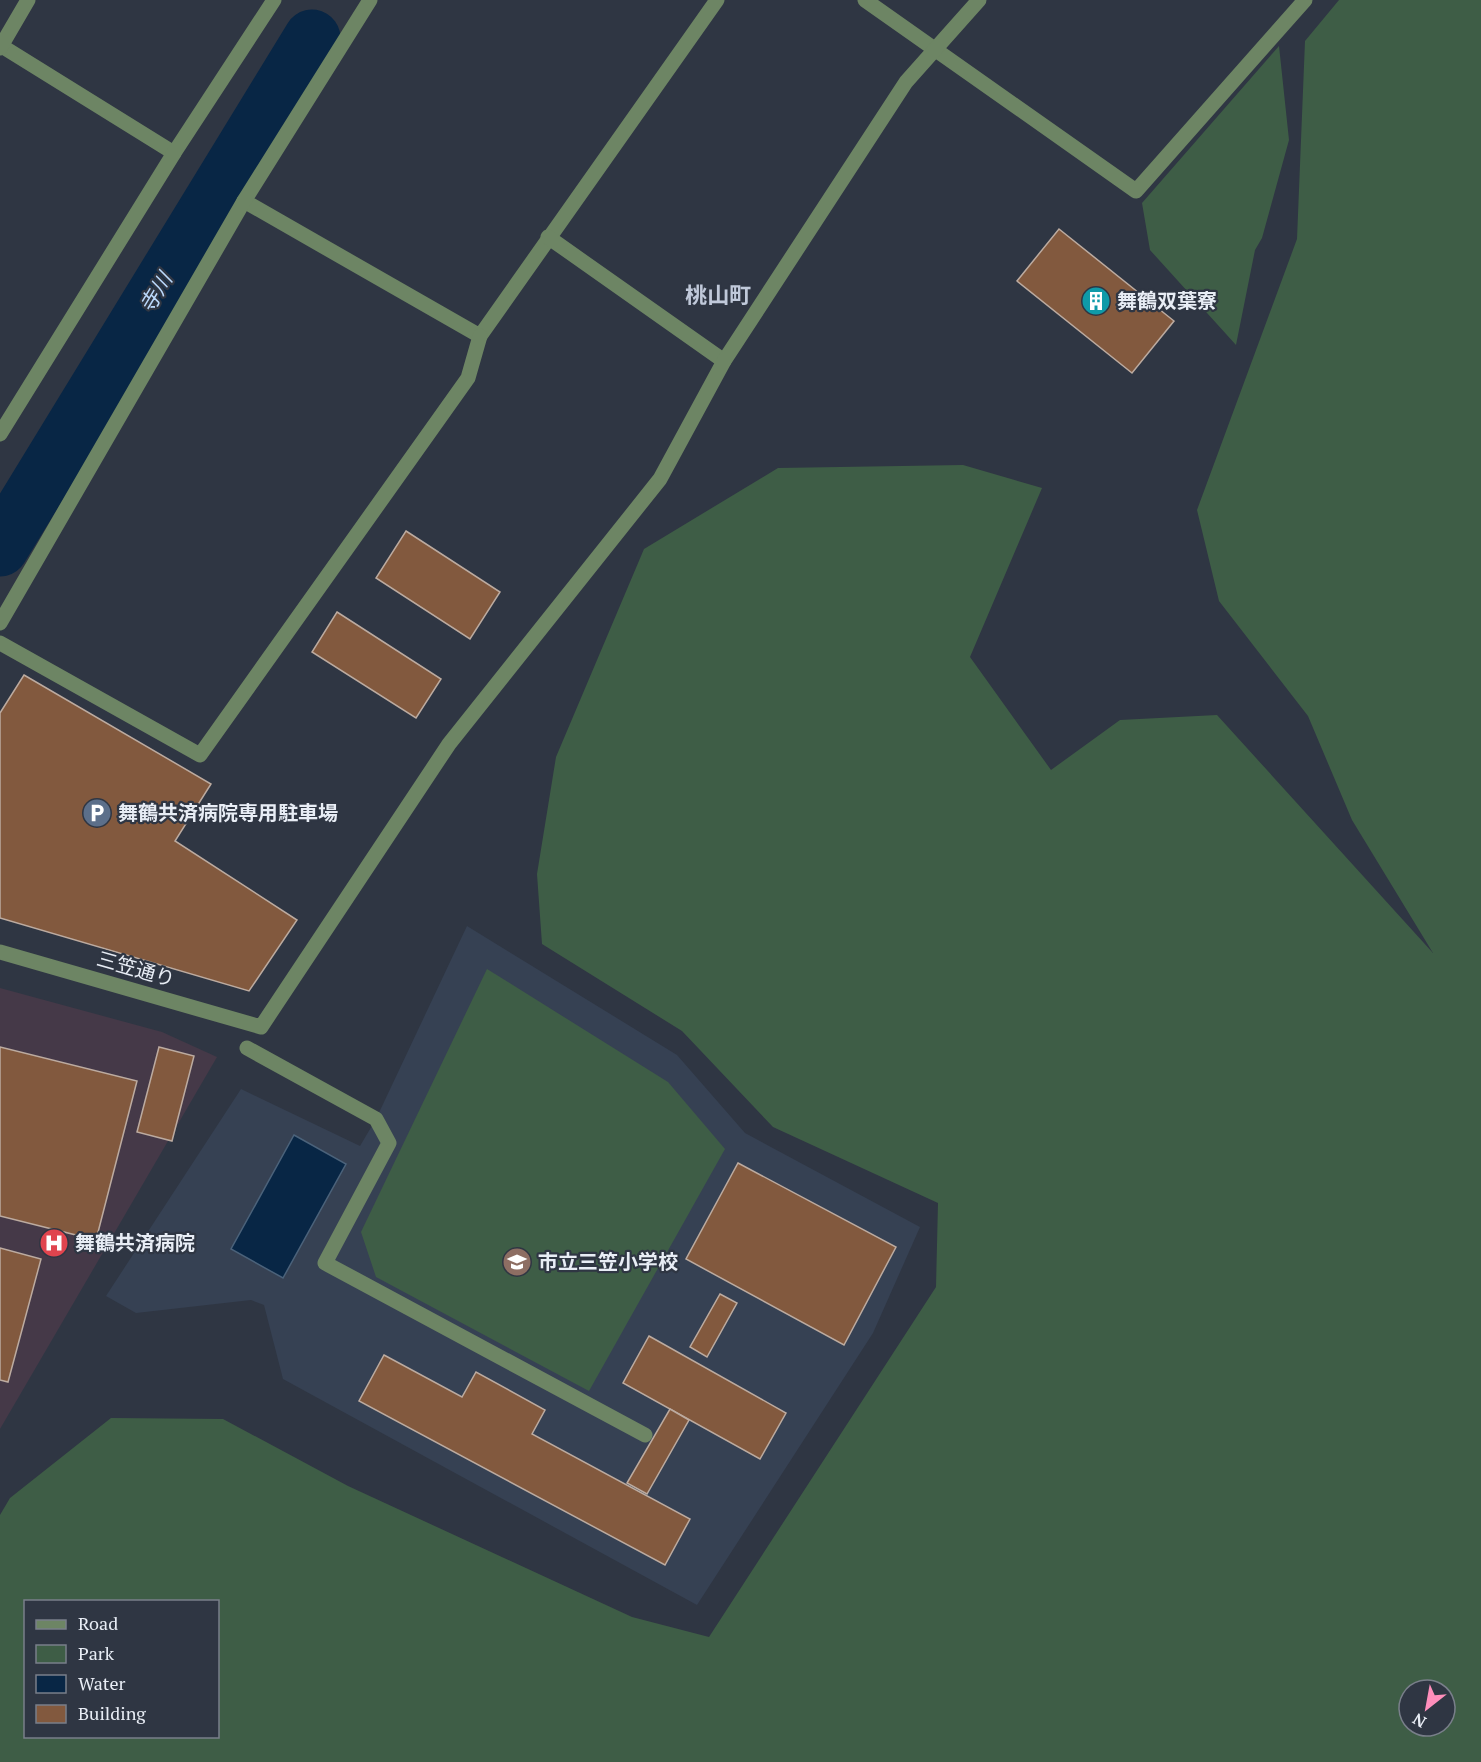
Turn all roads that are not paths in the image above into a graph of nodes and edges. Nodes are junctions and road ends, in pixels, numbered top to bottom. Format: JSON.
{"nodes":[{"id":1,"x":28,"y":0,"type":"edge"},
{"id":2,"x":274,"y":0,"type":"edge"},
{"id":3,"x":370,"y":0,"type":"edge"},
{"id":4,"x":717,"y":0,"type":"edge"},
{"id":5,"x":865,"y":0,"type":"edge"},
{"id":6,"x":979,"y":0,"type":"edge"},
{"id":7,"x":1305,"y":0,"type":"edge"},
{"id":8,"x":0,"y":46,"type":"edge"},
{"id":9,"x":935,"y":49,"type":"junction"},
{"id":10,"x":174,"y":153,"type":"junction"},
{"id":11,"x":244,"y":201,"type":"junction"},
{"id":12,"x":548,"y":237,"type":"junction"},
{"id":13,"x":480,"y":336,"type":"junction"},
{"id":14,"x":724,"y":361,"type":"junction"},
{"id":15,"x":0,"y":434,"type":"edge"},
{"id":16,"x":0,"y":623,"type":"edge"},
{"id":17,"x":0,"y":644,"type":"edge"},
{"id":18,"x":0,"y":952,"type":"edge"},
{"id":19,"x":247,"y":1048,"type":"dead end"},
{"id":20,"x":645,"y":1436,"type":"dead end"}],
"edges":[{"from":1,"to":8,"type":"street"},
{"from":2,"to":10,"type":"street"},
{"from":3,"to":11,"type":"street"},
{"from":4,"to":12,"type":"street"},
{"from":5,"to":9,"type":"street"},
{"from":6,"to":9,"type":"street"},
{"from":7,"to":9,"type":"street"},
{"from":8,"to":10,"type":"street"},
{"from":9,"to":14,"type":"street"},
{"from":10,"to":15,"type":"street"},
{"from":11,"to":13,"type":"street"},
{"from":11,"to":16,"type":"street"},
{"from":12,"to":13,"type":"street"},
{"from":12,"to":14,"type":"street"},
{"from":13,"to":17,"type":"street"},
{"from":14,"to":18,"type":"street","name":"三笠通り"},
{"from":19,"to":20,"type":"street"}]}
